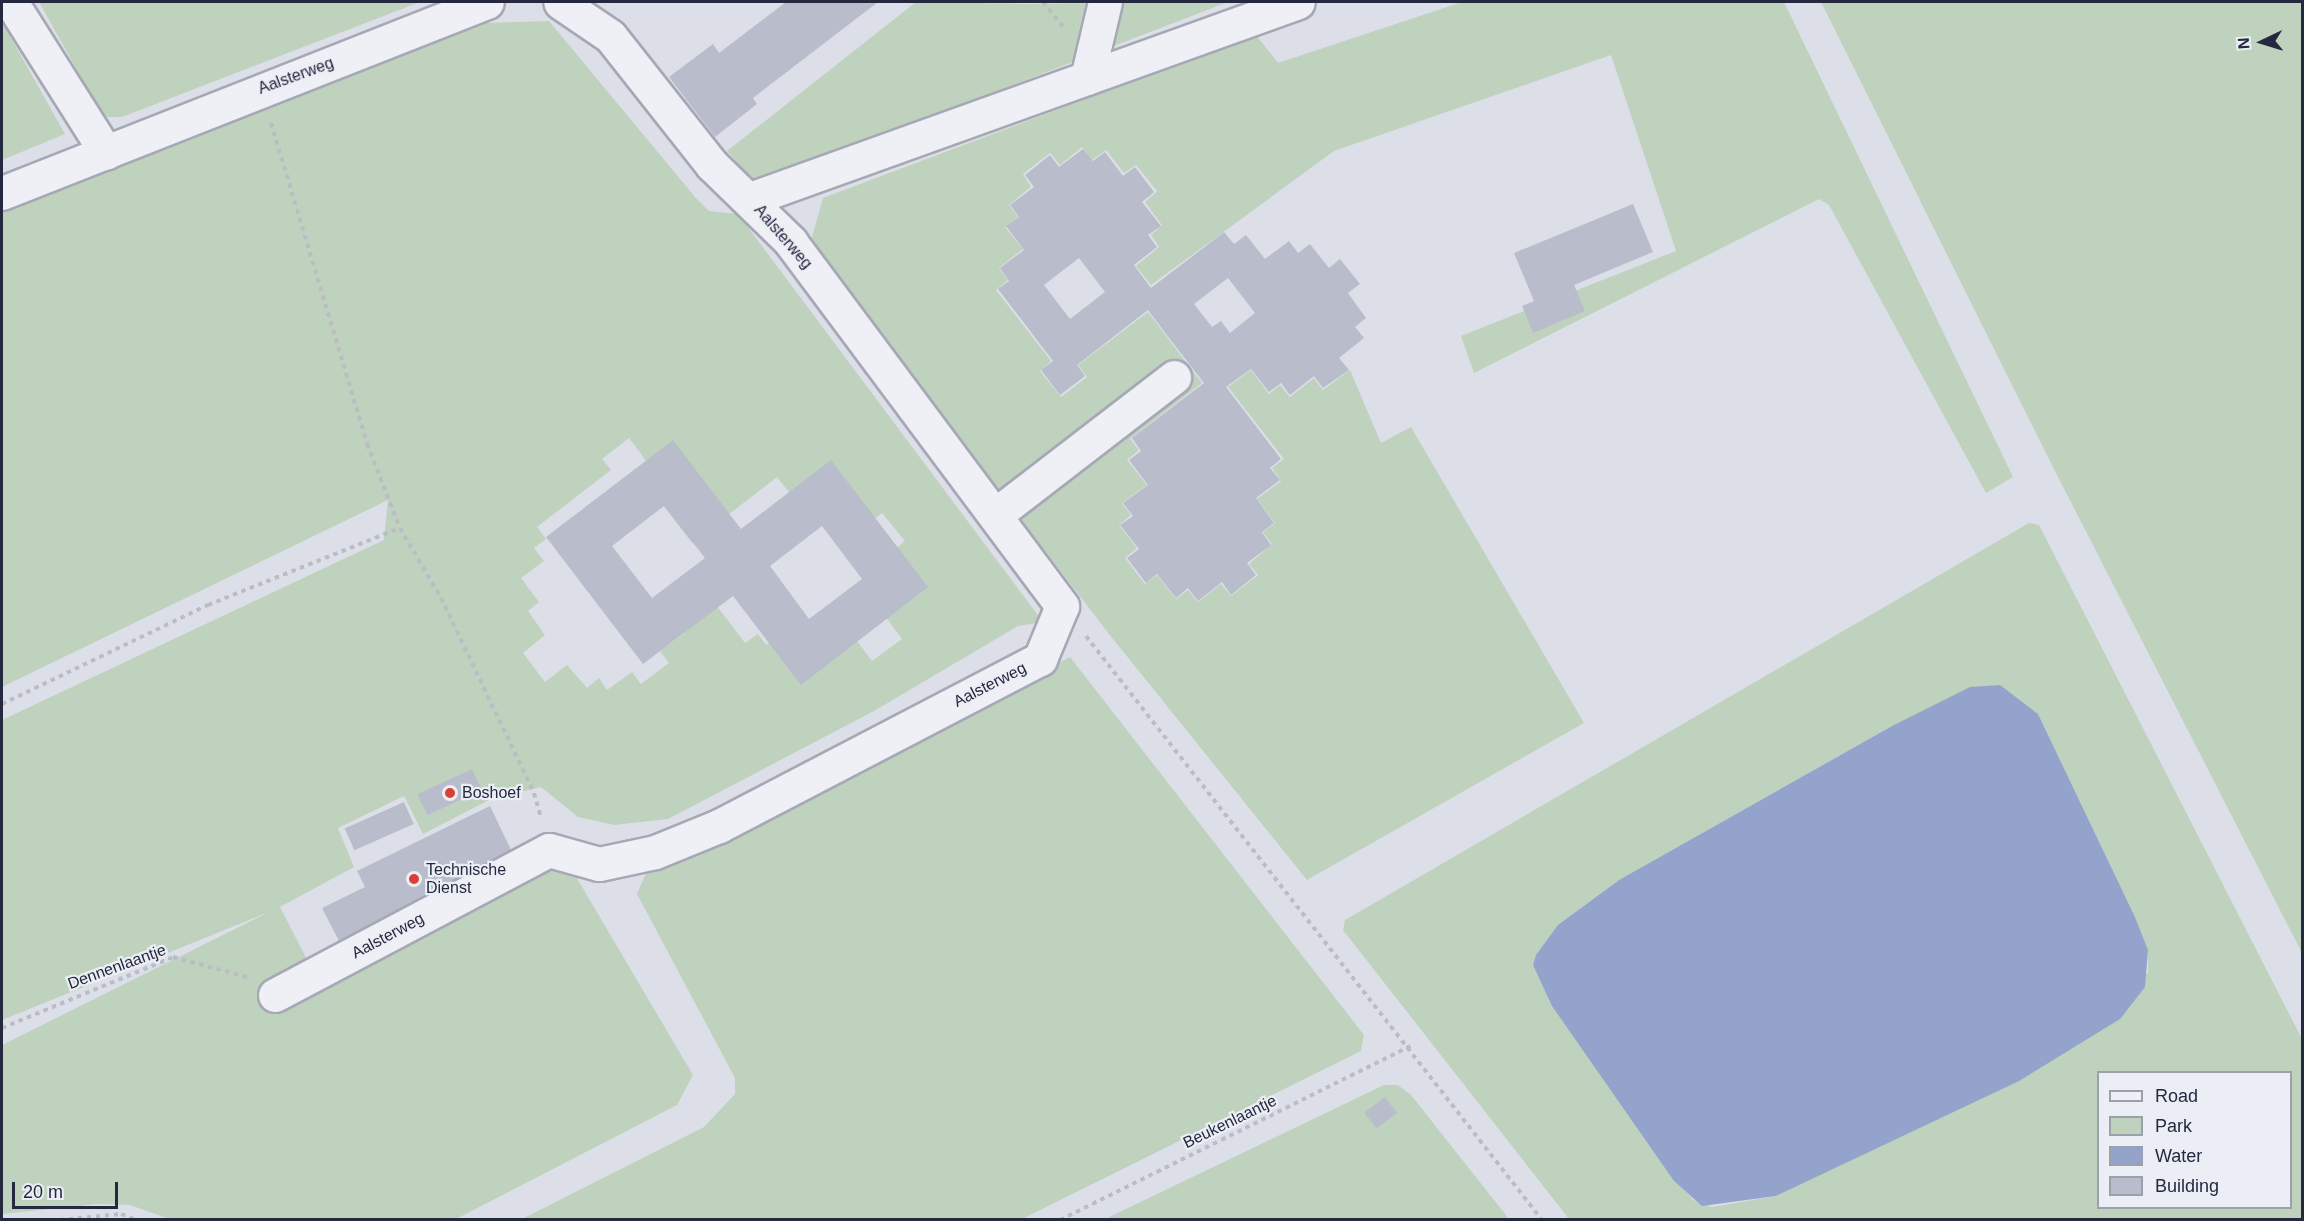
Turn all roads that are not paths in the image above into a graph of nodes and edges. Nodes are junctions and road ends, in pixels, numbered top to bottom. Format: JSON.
{"nodes":[{"id":1,"x":11,"y":2,"type":"edge"},
{"id":2,"x":487,"y":2,"type":"edge"},
{"id":3,"x":560,"y":2,"type":"edge"},
{"id":4,"x":1105,"y":2,"type":"edge"},
{"id":5,"x":1298,"y":2,"type":"edge"},
{"id":6,"x":1087,"y":78,"type":"junction"},
{"id":7,"x":106,"y":152,"type":"junction"},
{"id":8,"x":2,"y":193,"type":"edge"},
{"id":9,"x":750,"y":199,"type":"junction"},
{"id":10,"x":1174,"y":377,"type":"dead end"},
{"id":11,"x":995,"y":515,"type":"junction"},
{"id":12,"x":275,"y":996,"type":"road end"}],
"edges":[{"from":1,"to":7,"type":"street"},
{"from":2,"to":7,"type":"street","name":"Aalsterweg"},
{"from":3,"to":9,"type":"street","name":"Aalsterweg"},
{"from":4,"to":6,"type":"street"},
{"from":5,"to":6,"type":"street"},
{"from":6,"to":9,"type":"street"},
{"from":7,"to":8,"type":"street","name":"Aalsterweg"},
{"from":9,"to":11,"type":"street","name":"Aalsterweg"},
{"from":10,"to":11,"type":"street"},
{"from":11,"to":12,"type":"street","name":"Aalsterweg"}]}
